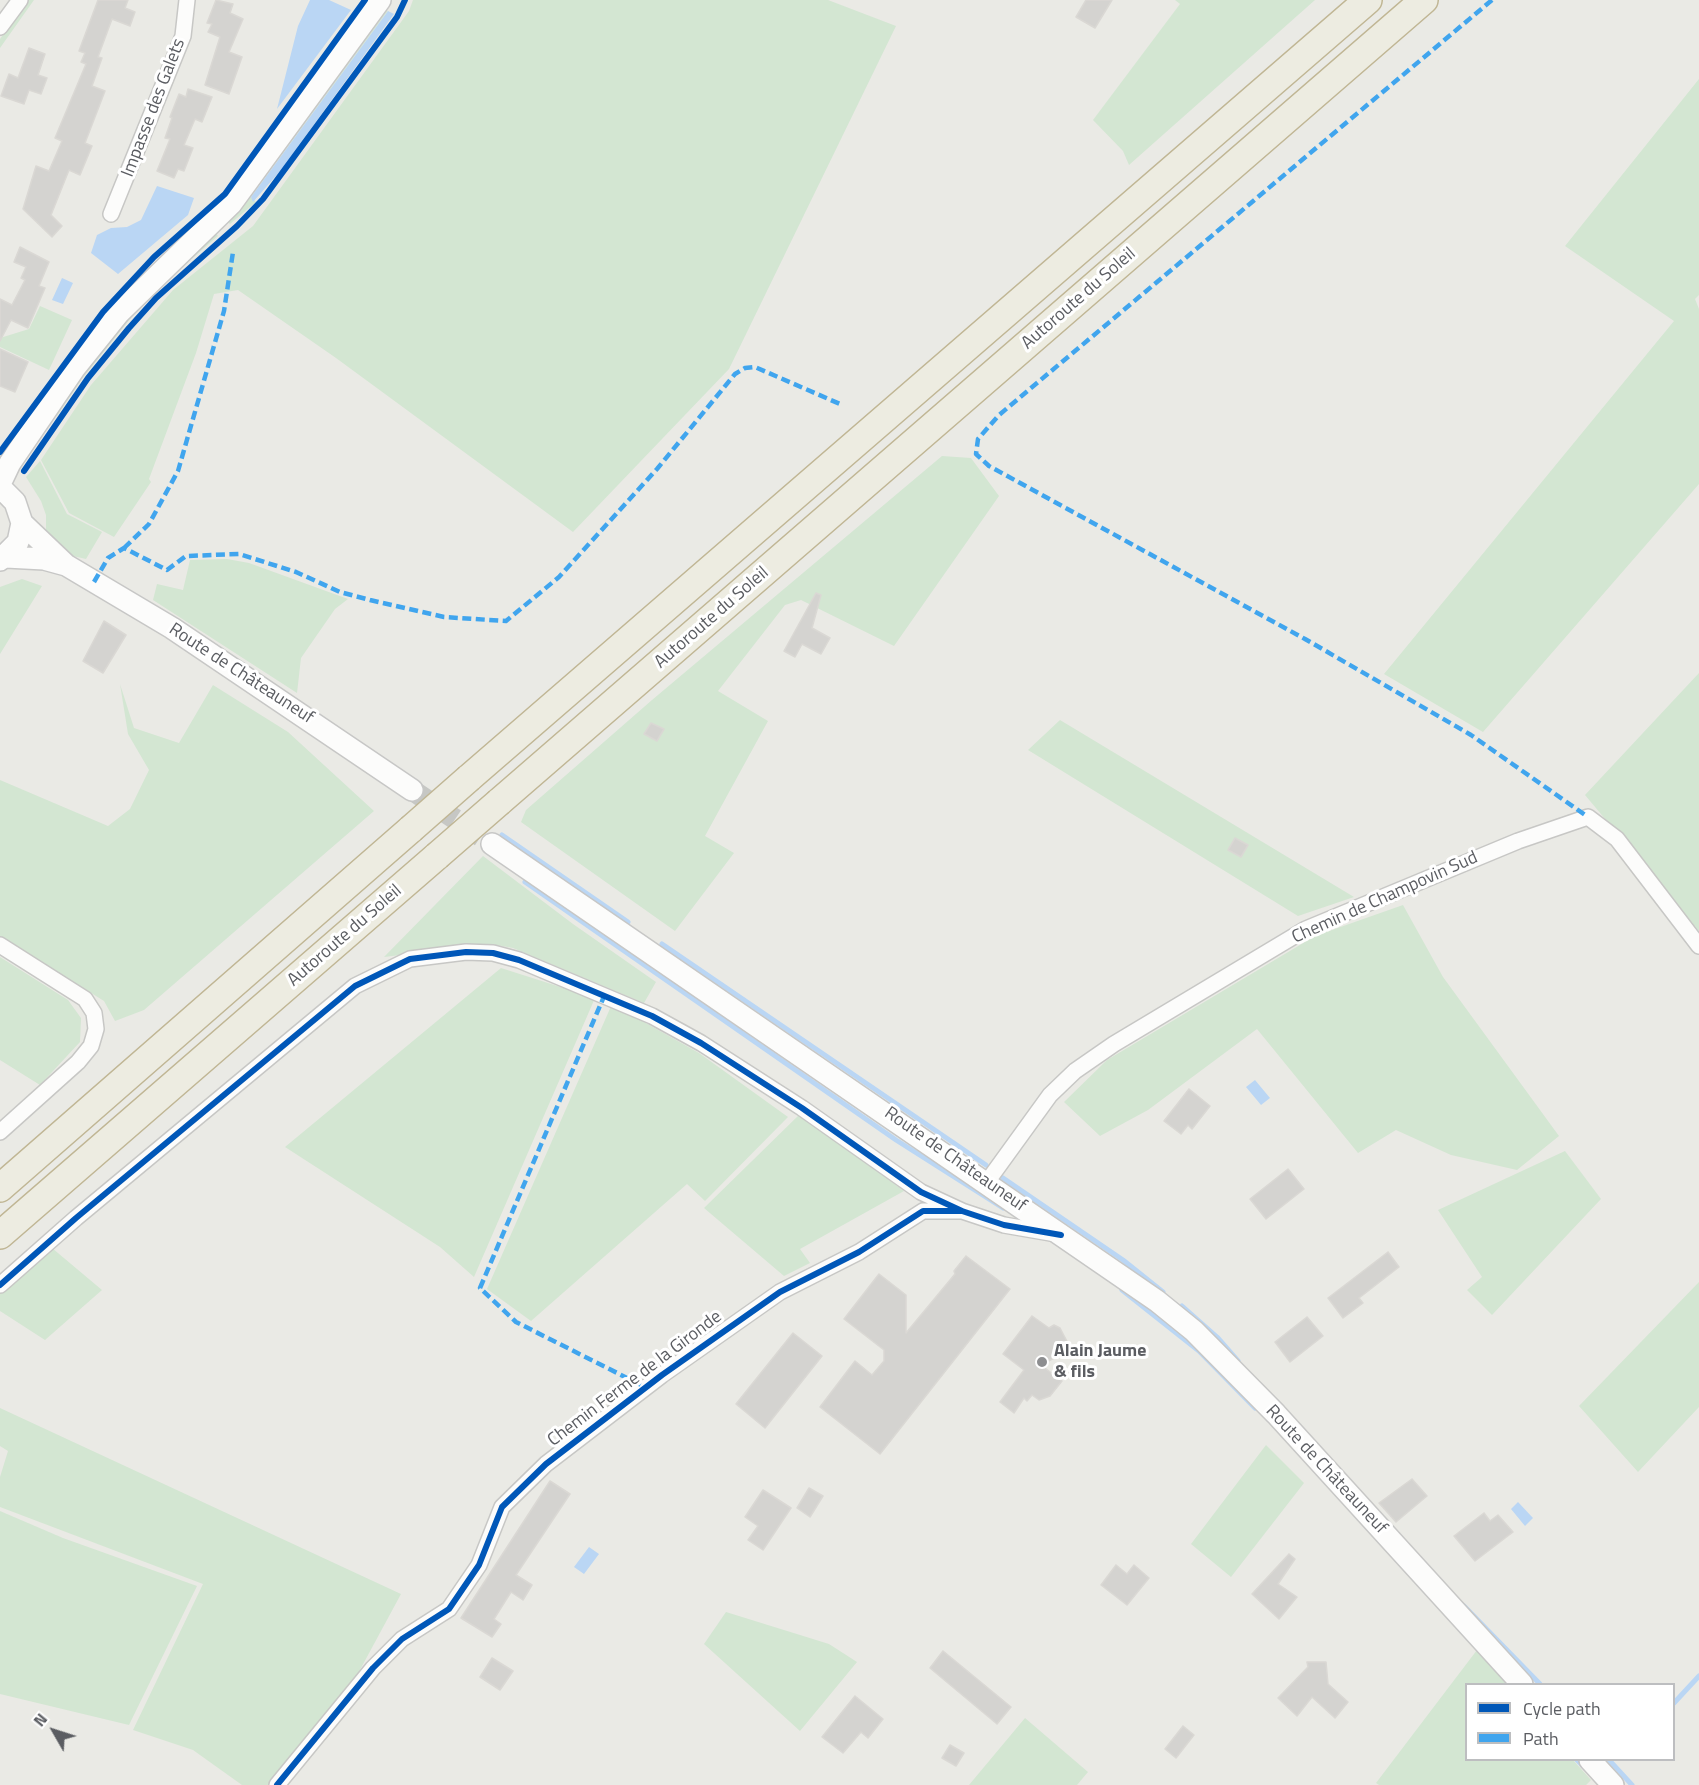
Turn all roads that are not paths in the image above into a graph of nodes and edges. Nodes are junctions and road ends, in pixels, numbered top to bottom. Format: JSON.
{"nodes":[{"id":1,"x":20,"y":0,"type":"edge"},
{"id":2,"x":187,"y":0,"type":"edge"},
{"id":3,"x":380,"y":0,"type":"edge"},
{"id":4,"x":1341,"y":0,"type":"edge"},
{"id":5,"x":1368,"y":0,"type":"edge"},
{"id":6,"x":1424,"y":0,"type":"edge"},
{"id":7,"x":1441,"y":0,"type":"edge"},
{"id":8,"x":0,"y":27,"type":"edge"},
{"id":9,"x":1387,"y":32,"type":"junction"},
{"id":10,"x":1150,"y":189,"type":"junction"},
{"id":11,"x":111,"y":214,"type":"dead end"},
{"id":12,"x":0,"y":486,"type":"edge"},
{"id":13,"x":22,"y":524,"type":"junction"},
{"id":14,"x":3,"y":559,"type":"edge"},
{"id":15,"x":66,"y":565,"type":"junction"},
{"id":16,"x":412,"y":790,"type":"tunnel mouth"},
{"id":17,"x":492,"y":844,"type":"tunnel mouth"},
{"id":18,"x":0,"y":945,"type":"edge"},
{"id":19,"x":1699,"y":946,"type":"edge"},
{"id":20,"x":0,"y":1132,"type":"edge"},
{"id":21,"x":987,"y":1182,"type":"junction"},
{"id":22,"x":0,"y":1188,"type":"edge"},
{"id":23,"x":962,"y":1211,"type":"junction"},
{"id":24,"x":1062,"y":1234,"type":"junction"},
{"id":25,"x":0,"y":1235,"type":"edge"},
{"id":26,"x":0,"y":1285,"type":"edge"},
{"id":27,"x":1521,"y":1683,"type":"edge"},
{"id":28,"x":1591,"y":1761,"type":"edge"},
{"id":29,"x":277,"y":1785,"type":"edge"},
{"id":30,"x":1613,"y":1785,"type":"edge"}],
"edges":[{"from":1,"to":8,"type":"street"},
{"from":2,"to":11,"type":"street","name":"Impasse des Galets"},
{"from":3,"to":12,"type":"main road"},
{"from":4,"to":10,"type":"highway"},
{"from":5,"to":10,"type":"highway","name":"Autoroute du Soleil"},
{"from":6,"to":9,"type":"highway","name":"Autoroute du Soleil"},
{"from":7,"to":9,"type":"highway"},
{"from":9,"to":25,"type":"highway","name":"Autoroute du Soleil","bridge":true},
{"from":10,"to":22,"type":"highway","name":"Autoroute du Soleil","bridge":true},
{"from":12,"to":13,"type":"main road","name":"Route de Châteauneuf"},
{"from":13,"to":14,"type":"main road","name":"Route de Châteauneuf"},
{"from":13,"to":15,"type":"main road","name":"Route de Châteauneuf"},
{"from":14,"to":15,"type":"main road","name":"Route de Châteauneuf"},
{"from":15,"to":16,"type":"main road","name":"Route de Châteauneuf"},
{"from":17,"to":21,"type":"main road","name":"Route de Châteauneuf"},
{"from":18,"to":20,"type":"street"},
{"from":19,"to":21,"type":"street","name":"Chemin de Champovin Sud"},
{"from":21,"to":24,"type":"main road","name":"Route de Châteauneuf"},
{"from":23,"to":24,"type":"street","name":"Chemin Ferme de la Gironde"},
{"from":23,"to":26,"type":"street"},
{"from":23,"to":29,"type":"street","name":"Chemin Ferme de la Gironde"},
{"from":24,"to":27,"type":"main road","name":"Route de Châteauneuf"},
{"from":28,"to":30,"type":"main road"}]}
